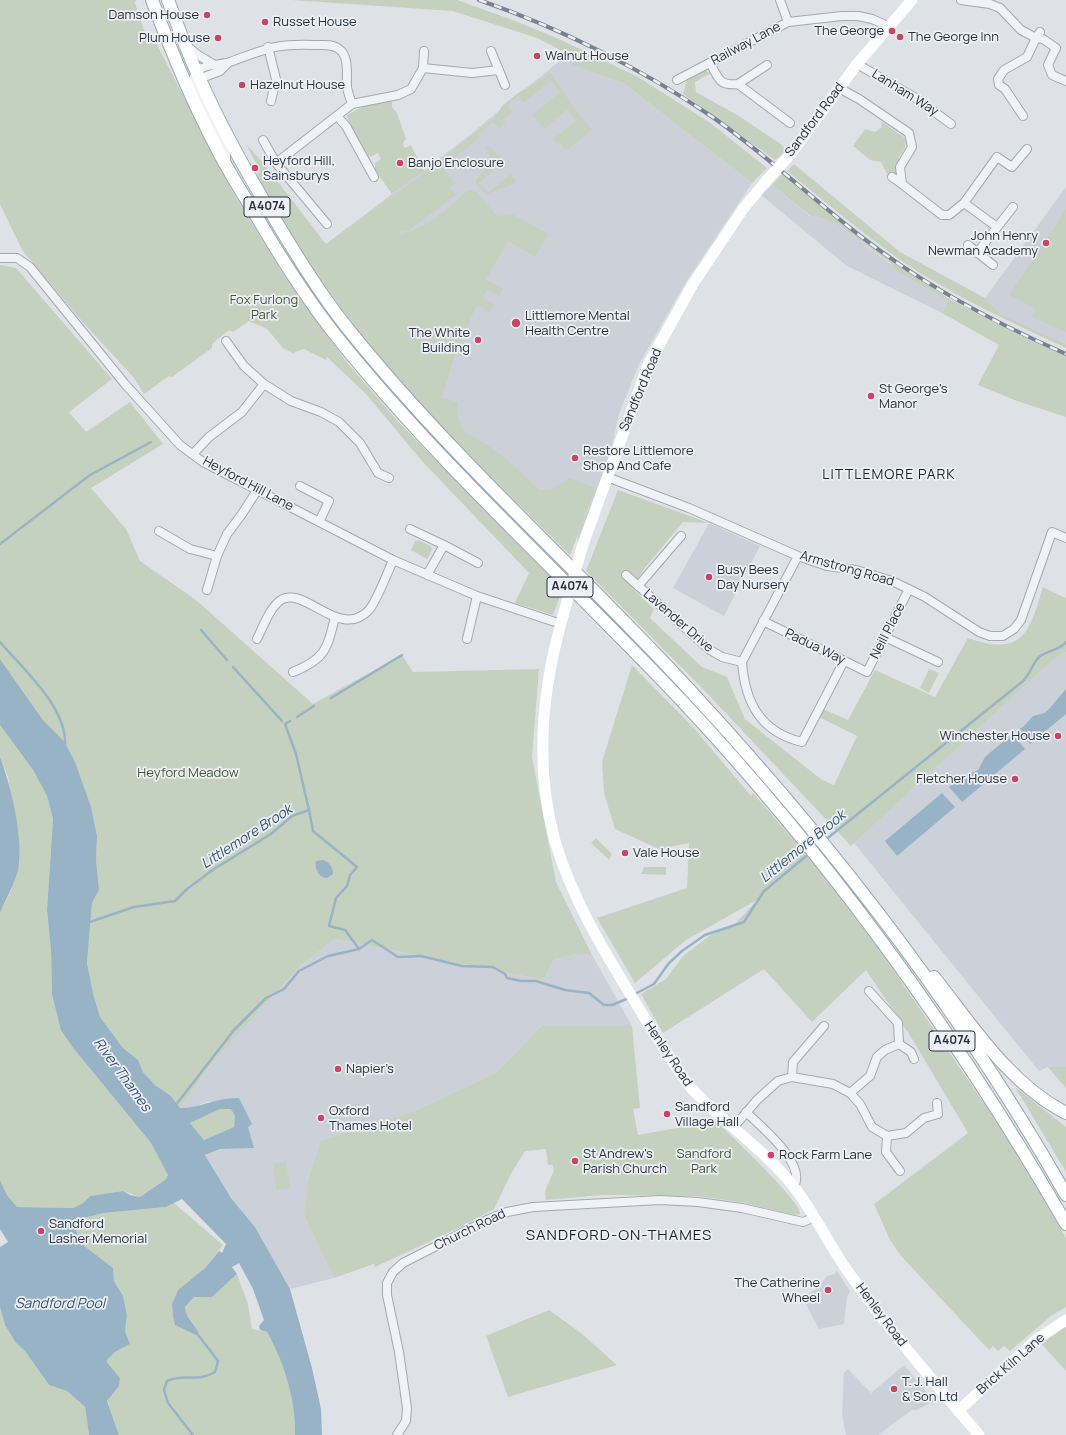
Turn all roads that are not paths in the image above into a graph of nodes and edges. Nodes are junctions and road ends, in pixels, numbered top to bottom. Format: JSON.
{"nodes":[{"id":1,"x":152,"y":0,"type":"edge"},
{"id":2,"x":168,"y":0,"type":"edge"},
{"id":3,"x":780,"y":0,"type":"edge"},
{"id":4,"x":912,"y":0,"type":"edge"},
{"id":5,"x":961,"y":0,"type":"edge"},
{"id":6,"x":788,"y":22,"type":"junction"},
{"id":7,"x":888,"y":26,"type":"junction"},
{"id":8,"x":1038,"y":35,"type":"junction"},
{"id":9,"x":186,"y":45,"type":"junction"},
{"id":10,"x":268,"y":47,"type":"junction"},
{"id":11,"x":491,"y":51,"type":"dead end"},
{"id":12,"x":424,"y":52,"type":"dead end"},
{"id":13,"x":228,"y":63,"type":"junction"},
{"id":14,"x":710,"y":63,"type":"junction"},
{"id":15,"x":213,"y":64,"type":"junction"},
{"id":16,"x":857,"y":64,"type":"junction"},
{"id":17,"x":767,"y":65,"type":"dead end"},
{"id":18,"x":424,"y":68,"type":"junction"},
{"id":19,"x":499,"y":70,"type":"junction"},
{"id":20,"x":193,"y":78,"type":"junction"},
{"id":21,"x":677,"y":80,"type":"dead end"},
{"id":22,"x":1066,"y":81,"type":"edge"},
{"id":23,"x":738,"y":84,"type":"junction"},
{"id":24,"x":505,"y":85,"type":"dead end"},
{"id":25,"x":839,"y":88,"type":"junction"},
{"id":26,"x":271,"y":101,"type":"dead end"},
{"id":27,"x":352,"y":104,"type":"junction"},
{"id":28,"x":338,"y":116,"type":"junction"},
{"id":29,"x":1023,"y":116,"type":"dead end"},
{"id":30,"x":790,"y":123,"type":"dead end"},
{"id":31,"x":952,"y":124,"type":"dead end"},
{"id":32,"x":263,"y":140,"type":"dead end"},
{"id":33,"x":1027,"y":149,"type":"dead end"},
{"id":34,"x":276,"y":163,"type":"junction"},
{"id":35,"x":892,"y":177,"type":"dead end"},
{"id":36,"x":374,"y":178,"type":"dead end"},
{"id":37,"x":902,"y":184,"type":"junction"},
{"id":38,"x":964,"y":203,"type":"junction"},
{"id":39,"x":1013,"y":207,"type":"dead end"},
{"id":40,"x":327,"y":224,"type":"dead end"},
{"id":41,"x":997,"y":227,"type":"junction"},
{"id":42,"x":968,"y":245,"type":"dead end"},
{"id":43,"x":977,"y":253,"type":"junction"},
{"id":44,"x":0,"y":258,"type":"edge"},
{"id":45,"x":993,"y":265,"type":"dead end"},
{"id":46,"x":226,"y":341,"type":"dead end"},
{"id":47,"x":264,"y":384,"type":"junction"},
{"id":48,"x":192,"y":454,"type":"junction"},
{"id":49,"x":608,"y":477,"type":"junction"},
{"id":50,"x":389,"y":478,"type":"dead end"},
{"id":51,"x":300,"y":486,"type":"dead end"},
{"id":52,"x":258,"y":490,"type":"junction"},
{"id":53,"x":319,"y":522,"type":"junction"},
{"id":54,"x":410,"y":529,"type":"dead end"},
{"id":55,"x":159,"y":531,"type":"dead end"},
{"id":56,"x":681,"y":536,"type":"dead end"},
{"id":57,"x":1066,"y":538,"type":"edge"},
{"id":58,"x":444,"y":546,"type":"junction"},
{"id":59,"x":217,"y":556,"type":"junction"},
{"id":60,"x":798,"y":556,"type":"junction"},
{"id":61,"x":393,"y":560,"type":"junction"},
{"id":62,"x":478,"y":563,"type":"dead end"},
{"id":63,"x":427,"y":575,"type":"junction"},
{"id":64,"x":626,"y":575,"type":"dead end"},
{"id":65,"x":638,"y":586,"type":"junction"},
{"id":66,"x":909,"y":589,"type":"junction"},
{"id":67,"x":207,"y":590,"type":"dead end"},
{"id":68,"x":477,"y":596,"type":"junction"},
{"id":69,"x":335,"y":617,"type":"junction"},
{"id":70,"x":562,"y":620,"type":"junction"},
{"id":71,"x":763,"y":621,"type":"junction"},
{"id":72,"x":885,"y":637,"type":"junction"},
{"id":73,"x":257,"y":639,"type":"dead end"},
{"id":74,"x":467,"y":639,"type":"dead end"},
{"id":75,"x":844,"y":661,"type":"junction"},
{"id":76,"x":742,"y":662,"type":"junction"},
{"id":77,"x":938,"y":662,"type":"dead end"},
{"id":78,"x":293,"y":672,"type":"dead end"},
{"id":79,"x":867,"y":672,"type":"joint"},
{"id":80,"x":586,"y":918,"type":"joint"},
{"id":81,"x":891,"y":929,"type":"junction"},
{"id":82,"x":869,"y":991,"type":"dead end"},
{"id":83,"x":824,"y":1026,"type":"dead end"},
{"id":84,"x":898,"y":1044,"type":"junction"},
{"id":85,"x":914,"y":1059,"type":"dead end"},
{"id":86,"x":792,"y":1077,"type":"junction"},
{"id":87,"x":850,"y":1093,"type":"junction"},
{"id":88,"x":937,"y":1103,"type":"dead end"},
{"id":89,"x":746,"y":1112,"type":"junction"},
{"id":90,"x":1066,"y":1113,"type":"edge"},
{"id":91,"x":733,"y":1128,"type":"junction"},
{"id":92,"x":887,"y":1136,"type":"junction"},
{"id":93,"x":900,"y":1171,"type":"dead end"},
{"id":94,"x":794,"y":1187,"type":"junction"},
{"id":95,"x":1066,"y":1195,"type":"edge"},
{"id":96,"x":815,"y":1217,"type":"junction"},
{"id":97,"x":1066,"y":1224,"type":"edge"},
{"id":98,"x":1066,"y":1320,"type":"edge"},
{"id":99,"x":958,"y":1411,"type":"junction"},
{"id":100,"x":397,"y":1435,"type":"edge"},
{"id":101,"x":979,"y":1435,"type":"edge"}],
"edges":[{"from":1,"to":20,"type":"main road","number":"A4074"},
{"from":2,"to":9,"type":"main road","number":"A4074"},
{"from":3,"to":6,"type":"street"},
{"from":4,"to":7,"type":"street","name":"Sandford Road"},
{"from":5,"to":8,"type":"street"},
{"from":6,"to":7,"type":"street","name":"Railway Lane"},
{"from":6,"to":14,"type":"street","name":"Railway Lane"},
{"from":7,"to":16,"type":"street","name":"Sandford Road"},
{"from":8,"to":22,"type":"street"},
{"from":8,"to":29,"type":"street"},
{"from":9,"to":15,"type":"street"},
{"from":9,"to":20,"type":"main road","number":"A4074"},
{"from":10,"to":13,"type":"street"},
{"from":10,"to":26,"type":"street"},
{"from":10,"to":27,"type":"street"},
{"from":11,"to":19,"type":"street"},
{"from":12,"to":18,"type":"street"},
{"from":13,"to":15,"type":"street"},
{"from":13,"to":20,"type":"street"},
{"from":14,"to":21,"type":"street","name":"Railway Lane"},
{"from":14,"to":23,"type":"street"},
{"from":15,"to":20,"type":"street"},
{"from":16,"to":25,"type":"street","name":"Sandford Road"},
{"from":16,"to":31,"type":"street","name":"Lanham Way"},
{"from":17,"to":23,"type":"street"},
{"from":18,"to":19,"type":"street"},
{"from":18,"to":27,"type":"street"},
{"from":19,"to":24,"type":"street"},
{"from":20,"to":81,"type":"main road","number":"A4074"},
{"from":20,"to":97,"type":"main road","number":"A4074"},
{"from":23,"to":30,"type":"street"},
{"from":25,"to":37,"type":"street"},
{"from":25,"to":49,"type":"street","name":"Sandford Road","bridge":true},
{"from":27,"to":28,"type":"street"},
{"from":28,"to":34,"type":"street"},
{"from":28,"to":36,"type":"street"},
{"from":32,"to":34,"type":"street"},
{"from":33,"to":38,"type":"street"},
{"from":34,"to":40,"type":"street"},
{"from":35,"to":37,"type":"street"},
{"from":37,"to":38,"type":"street"},
{"from":38,"to":41,"type":"street"},
{"from":39,"to":41,"type":"street"},
{"from":41,"to":43,"type":"street"},
{"from":42,"to":43,"type":"street"},
{"from":43,"to":45,"type":"street"},
{"from":44,"to":48,"type":"street","name":"Heyford Hill Lane"},
{"from":46,"to":47,"type":"street"},
{"from":47,"to":48,"type":"street"},
{"from":47,"to":50,"type":"street"},
{"from":48,"to":52,"type":"street","name":"Heyford Hill Lane"},
{"from":49,"to":60,"type":"street","name":"Armstrong Road"},
{"from":49,"to":70,"type":"street","name":"Sandford Road","bridge":true},
{"from":51,"to":53,"type":"street"},
{"from":52,"to":53,"type":"street","name":"Heyford Hill Lane"},
{"from":52,"to":59,"type":"street"},
{"from":53,"to":61,"type":"street","name":"Heyford Hill Lane"},
{"from":54,"to":58,"type":"street"},
{"from":55,"to":59,"type":"street"},
{"from":56,"to":65,"type":"street","name":"Lavender Drive"},
{"from":57,"to":66,"type":"street","name":"Armstrong Road"},
{"from":58,"to":62,"type":"street"},
{"from":58,"to":63,"type":"street"},
{"from":59,"to":67,"type":"street"},
{"from":60,"to":66,"type":"street","name":"Armstrong Road"},
{"from":60,"to":71,"type":"street"},
{"from":61,"to":63,"type":"street","name":"Heyford Hill Lane"},
{"from":61,"to":69,"type":"street"},
{"from":63,"to":68,"type":"street","name":"Heyford Hill Lane"},
{"from":64,"to":65,"type":"street","name":"Lavender Drive"},
{"from":65,"to":76,"type":"street","name":"Lavender Drive"},
{"from":66,"to":72,"type":"street","name":"Neill Place"},
{"from":68,"to":70,"type":"street","name":"Heyford Hill Lane"},
{"from":68,"to":74,"type":"street"},
{"from":69,"to":73,"type":"street"},
{"from":69,"to":78,"type":"street"},
{"from":70,"to":80,"type":"street","name":"Sandford Road"},
{"from":71,"to":75,"type":"street","name":"Padua Way"},
{"from":71,"to":76,"type":"street"},
{"from":72,"to":77,"type":"street"},
{"from":72,"to":79,"type":"street","name":"Neill Place"},
{"from":75,"to":76,"type":"street"},
{"from":75,"to":79,"type":"street","name":"Padua Way"},
{"from":80,"to":91,"type":"street","name":"Henley Road"},
{"from":81,"to":90,"type":"main road"},
{"from":81,"to":95,"type":"main road","number":"A4074"},
{"from":82,"to":84,"type":"street"},
{"from":83,"to":86,"type":"street"},
{"from":84,"to":85,"type":"street"},
{"from":84,"to":87,"type":"street"},
{"from":86,"to":87,"type":"street"},
{"from":86,"to":89,"type":"street"},
{"from":87,"to":92,"type":"street"},
{"from":88,"to":92,"type":"street"},
{"from":89,"to":91,"type":"street"},
{"from":89,"to":94,"type":"street"},
{"from":91,"to":94,"type":"street","name":"Henley Road"},
{"from":92,"to":93,"type":"street"},
{"from":94,"to":96,"type":"street","name":"Henley Road"},
{"from":96,"to":99,"type":"street","name":"Henley Road"},
{"from":96,"to":100,"type":"street","name":"Church Road"},
{"from":98,"to":99,"type":"street","name":"Brick Kiln Lane"},
{"from":99,"to":101,"type":"street","name":"Henley Road"}]}
